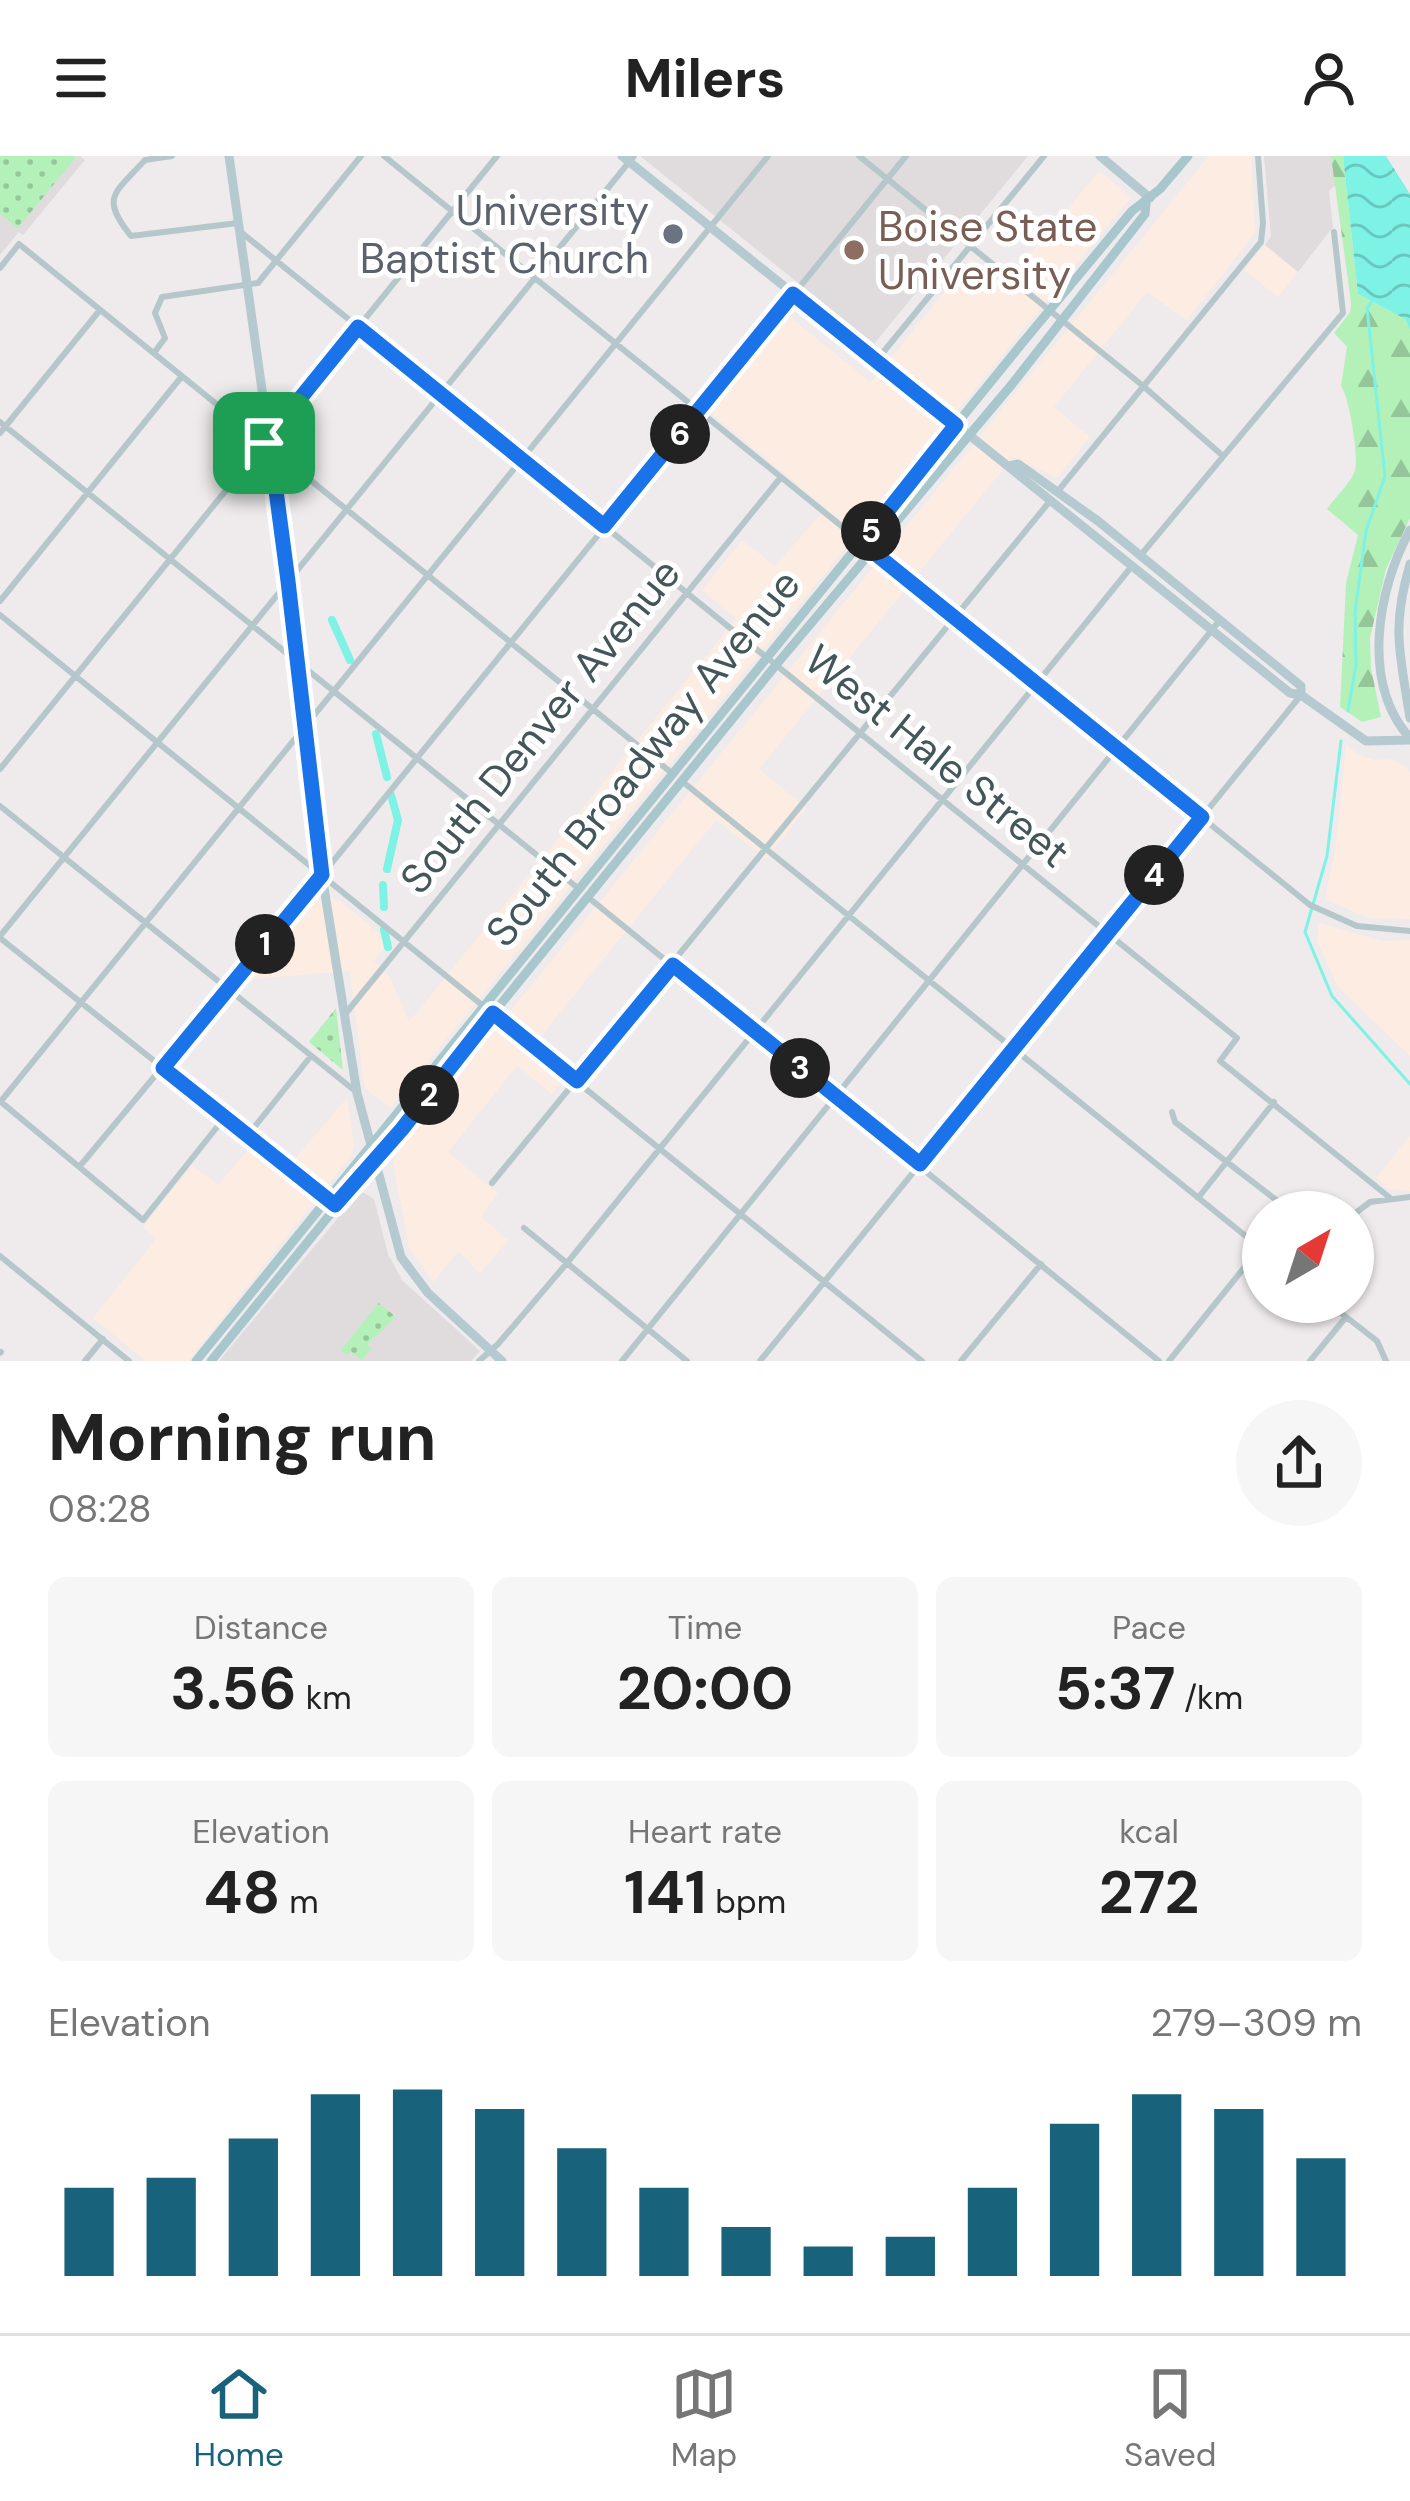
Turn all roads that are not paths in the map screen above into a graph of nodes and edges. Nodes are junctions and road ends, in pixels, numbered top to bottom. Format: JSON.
{"nodes":[{"id":1,"x":172,"y":156,"type":"edge"},
{"id":2,"x":229,"y":156,"type":"edge"},
{"id":3,"x":361,"y":156,"type":"edge"},
{"id":4,"x":384,"y":156,"type":"edge"},
{"id":5,"x":497,"y":156,"type":"edge"},
{"id":6,"x":768,"y":156,"type":"edge"},
{"id":7,"x":860,"y":156,"type":"edge"},
{"id":8,"x":906,"y":156,"type":"edge"},
{"id":9,"x":1044,"y":156,"type":"edge"},
{"id":10,"x":1100,"y":156,"type":"edge"},
{"id":11,"x":1188,"y":156,"type":"edge"},
{"id":12,"x":1258,"y":156,"type":"edge"},
{"id":13,"x":628,"y":158,"type":"edge"},
{"id":14,"x":888,"y":179,"type":"junction"},
{"id":15,"x":1148,"y":200,"type":"junction"},
{"id":16,"x":452,"y":211,"type":"junction"},
{"id":17,"x":239,"y":227,"type":"junction"},
{"id":18,"x":710,"y":227,"type":"junction"},
{"id":19,"x":1334,"y":232,"type":"dead end"},
{"id":20,"x":970,"y":246,"type":"junction"},
{"id":21,"x":276,"y":260,"type":"junction"},
{"id":22,"x":0,"y":268,"type":"edge"},
{"id":23,"x":534,"y":278,"type":"junction"},
{"id":24,"x":248,"y":286,"type":"junction"},
{"id":25,"x":793,"y":294,"type":"junction"},
{"id":26,"x":100,"y":310,"type":"junction"},
{"id":27,"x":1051,"y":310,"type":"junction"},
{"id":28,"x":1062,"y":320,"type":"junction"},
{"id":29,"x":358,"y":327,"type":"junction"},
{"id":30,"x":617,"y":344,"type":"junction"},
{"id":31,"x":154,"y":353,"type":"junction"},
{"id":32,"x":876,"y":361,"type":"junction"},
{"id":33,"x":182,"y":376,"type":"junction"},
{"id":34,"x":1142,"y":385,"type":"junction"},
{"id":35,"x":440,"y":393,"type":"junction"},
{"id":36,"x":699,"y":410,"type":"junction"},
{"id":37,"x":956,"y":425,"type":"junction"},
{"id":38,"x":2,"y":427,"type":"edge"},
{"id":39,"x":969,"y":436,"type":"junction"},
{"id":40,"x":264,"y":443,"type":"junction"},
{"id":41,"x":1223,"y":456,"type":"junction"},
{"id":42,"x":523,"y":460,"type":"junction"},
{"id":43,"x":781,"y":477,"type":"junction"},
{"id":44,"x":88,"y":493,"type":"junction"},
{"id":45,"x":1054,"y":496,"type":"junction"},
{"id":46,"x":346,"y":509,"type":"junction"},
{"id":47,"x":604,"y":526,"type":"junction"},
{"id":48,"x":1410,"y":530,"type":"edge"},
{"id":49,"x":862,"y":543,"type":"junction"},
{"id":50,"x":872,"y":551,"type":"junction"},
{"id":51,"x":1140,"y":556,"type":"junction"},
{"id":52,"x":170,"y":560,"type":"junction"},
{"id":53,"x":1410,"y":564,"type":"edge"},
{"id":54,"x":1131,"y":566,"type":"junction"},
{"id":55,"x":428,"y":576,"type":"junction"},
{"id":56,"x":288,"y":581,"type":"junction"},
{"id":57,"x":687,"y":593,"type":"junction"},
{"id":58,"x":0,"y":601,"type":"edge"},
{"id":59,"x":0,"y":615,"type":"edge"},
{"id":60,"x":955,"y":617,"type":"junction"},
{"id":61,"x":1220,"y":620,"type":"junction"},
{"id":62,"x":252,"y":626,"type":"junction"},
{"id":63,"x":1212,"y":631,"type":"junction"},
{"id":64,"x":510,"y":642,"type":"junction"},
{"id":65,"x":766,"y":656,"type":"junction"},
{"id":66,"x":299,"y":664,"type":"junction"},
{"id":67,"x":776,"y":665,"type":"junction"},
{"id":68,"x":76,"y":676,"type":"junction"},
{"id":69,"x":1037,"y":684,"type":"junction"},
{"id":70,"x":334,"y":692,"type":"junction"},
{"id":71,"x":1301,"y":695,"type":"junction"},
{"id":72,"x":593,"y":709,"type":"junction"},
{"id":73,"x":1410,"y":718,"type":"edge"},
{"id":74,"x":306,"y":725,"type":"junction"},
{"id":75,"x":861,"y":733,"type":"junction"},
{"id":76,"x":1410,"y":739,"type":"edge"},
{"id":77,"x":158,"y":742,"type":"junction"},
{"id":78,"x":1118,"y":747,"type":"junction"},
{"id":79,"x":416,"y":758,"type":"junction"},
{"id":80,"x":0,"y":769,"type":"edge"},
{"id":81,"x":671,"y":773,"type":"junction"},
{"id":82,"x":682,"y":781,"type":"junction"},
{"id":83,"x":943,"y":800,"type":"junction"},
{"id":84,"x":0,"y":806,"type":"edge"},
{"id":85,"x":239,"y":808,"type":"junction"},
{"id":86,"x":1202,"y":817,"type":"junction"},
{"id":87,"x":499,"y":825,"type":"junction"},
{"id":88,"x":767,"y":849,"type":"junction"},
{"id":89,"x":64,"y":857,"type":"junction"},
{"id":90,"x":1023,"y":864,"type":"junction"},
{"id":91,"x":322,"y":875,"type":"junction"},
{"id":92,"x":578,"y":888,"type":"junction"},
{"id":93,"x":588,"y":896,"type":"junction"},
{"id":94,"x":849,"y":916,"type":"junction"},
{"id":95,"x":146,"y":923,"type":"junction"},
{"id":96,"x":1410,"y":931,"type":"edge"},
{"id":97,"x":1108,"y":933,"type":"junction"},
{"id":98,"x":0,"y":938,"type":"edge"},
{"id":99,"x":404,"y":942,"type":"junction"},
{"id":100,"x":673,"y":965,"type":"junction"},
{"id":101,"x":929,"y":980,"type":"junction"},
{"id":102,"x":228,"y":989,"type":"junction"},
{"id":103,"x":80,"y":1001,"type":"junction"},
{"id":104,"x":482,"y":1005,"type":"junction"},
{"id":105,"x":346,"y":1013,"type":"junction"},
{"id":106,"x":493,"y":1013,"type":"junction"},
{"id":107,"x":754,"y":1031,"type":"junction"},
{"id":108,"x":1014,"y":1048,"type":"junction"},
{"id":109,"x":311,"y":1056,"type":"junction"},
{"id":110,"x":163,"y":1068,"type":"junction"},
{"id":111,"x":577,"y":1081,"type":"junction"},
{"id":112,"x":357,"y":1093,"type":"junction"},
{"id":113,"x":835,"y":1096,"type":"junction"},
{"id":114,"x":0,"y":1101,"type":"edge"},
{"id":115,"x":1274,"y":1102,"type":"junction"},
{"id":116,"x":1172,"y":1112,"type":"dead end"},
{"id":117,"x":225,"y":1117,"type":"junction"},
{"id":118,"x":248,"y":1135,"type":"junction"},
{"id":119,"x":370,"y":1145,"type":"junction"},
{"id":120,"x":660,"y":1148,"type":"junction"},
{"id":121,"x":374,"y":1160,"type":"junction"},
{"id":122,"x":1226,"y":1162,"type":"junction"},
{"id":123,"x":920,"y":1164,"type":"junction"},
{"id":124,"x":80,"y":1166,"type":"junction"},
{"id":125,"x":492,"y":1183,"type":"dead end"},
{"id":126,"x":1264,"y":1191,"type":"edge"},
{"id":127,"x":1390,"y":1197,"type":"junction"},
{"id":128,"x":1410,"y":1197,"type":"edge"},
{"id":129,"x":1198,"y":1198,"type":"junction"},
{"id":130,"x":1374,"y":1201,"type":"edge"},
{"id":131,"x":331,"y":1202,"type":"junction"},
{"id":132,"x":740,"y":1214,"type":"junction"},
{"id":133,"x":524,"y":1228,"type":"dead end"},
{"id":134,"x":1242,"y":1233,"type":"edge"},
{"id":135,"x":0,"y":1256,"type":"edge"},
{"id":136,"x":567,"y":1263,"type":"junction"},
{"id":137,"x":1041,"y":1264,"type":"junction"},
{"id":138,"x":1242,"y":1273,"type":"edge"},
{"id":139,"x":824,"y":1282,"type":"junction"},
{"id":140,"x":1344,"y":1323,"type":"edge"},
{"id":141,"x":1354,"y":1323,"type":"edge"},
{"id":142,"x":648,"y":1329,"type":"junction"},
{"id":143,"x":103,"y":1340,"type":"junction"},
{"id":144,"x":491,"y":1350,"type":"junction"},
{"id":145,"x":85,"y":1361,"type":"edge"},
{"id":146,"x":129,"y":1361,"type":"edge"},
{"id":147,"x":196,"y":1361,"type":"edge"},
{"id":148,"x":211,"y":1361,"type":"edge"},
{"id":149,"x":479,"y":1361,"type":"edge"},
{"id":150,"x":502,"y":1361,"type":"edge"},
{"id":151,"x":622,"y":1361,"type":"edge"},
{"id":152,"x":688,"y":1361,"type":"edge"},
{"id":153,"x":760,"y":1361,"type":"edge"},
{"id":154,"x":922,"y":1361,"type":"edge"},
{"id":155,"x":961,"y":1361,"type":"edge"},
{"id":156,"x":1159,"y":1361,"type":"edge"},
{"id":157,"x":1168,"y":1361,"type":"edge"},
{"id":158,"x":1310,"y":1361,"type":"edge"},
{"id":159,"x":1386,"y":1361,"type":"edge"}],
"edges":[{"from":1,"to":17,"type":"street"},
{"from":2,"to":17,"type":"street"},
{"from":3,"to":21,"type":"street"},
{"from":4,"to":16,"type":"street"},
{"from":5,"to":16,"type":"street"},
{"from":6,"to":18,"type":"street"},
{"from":7,"to":14,"type":"street"},
{"from":8,"to":14,"type":"street"},
{"from":9,"to":20,"type":"street"},
{"from":10,"to":15,"type":"street"},
{"from":11,"to":15,"type":"main road","name":"South Broadway Avenue"},
{"from":12,"to":34,"type":"street"},
{"from":13,"to":18,"type":"street"},
{"from":13,"to":23,"type":"street"},
{"from":14,"to":20,"type":"street"},
{"from":14,"to":25,"type":"street"},
{"from":15,"to":27,"type":"main road","name":"South Broadway Avenue"},
{"from":15,"to":28,"type":"main road","name":"South Broadway Avenue"},
{"from":16,"to":23,"type":"street"},
{"from":16,"to":29,"type":"street"},
{"from":17,"to":21,"type":"street","name":"West Hale Street"},
{"from":17,"to":24,"type":"street"},
{"from":18,"to":25,"type":"street"},
{"from":18,"to":30,"type":"street"},
{"from":19,"to":41,"type":"street"},
{"from":20,"to":27,"type":"street"},
{"from":20,"to":32,"type":"street"},
{"from":21,"to":24,"type":"street"},
{"from":21,"to":29,"type":"street","name":"West Hale Street"},
{"from":22,"to":26,"type":"street"},
{"from":23,"to":30,"type":"street"},
{"from":23,"to":35,"type":"street"},
{"from":24,"to":31,"type":"street"},
{"from":24,"to":40,"type":"street"},
{"from":25,"to":32,"type":"street"},
{"from":25,"to":36,"type":"street"},
{"from":26,"to":31,"type":"street"},
{"from":26,"to":38,"type":"street"},
{"from":27,"to":28,"type":"street"},
{"from":27,"to":37,"type":"main road","name":"South Broadway Avenue"},
{"from":28,"to":34,"type":"street"},
{"from":28,"to":39,"type":"main road","name":"South Broadway Avenue"},
{"from":29,"to":35,"type":"street","name":"West Hale Street"},
{"from":29,"to":40,"type":"street"},
{"from":30,"to":36,"type":"street"},
{"from":30,"to":42,"type":"street"},
{"from":31,"to":33,"type":"street"},
{"from":32,"to":37,"type":"street"},
{"from":33,"to":40,"type":"street"},
{"from":33,"to":44,"type":"street"},
{"from":34,"to":41,"type":"street"},
{"from":34,"to":45,"type":"street"},
{"from":35,"to":42,"type":"street","name":"West Hale Street"},
{"from":35,"to":46,"type":"street"},
{"from":36,"to":43,"type":"street"},
{"from":36,"to":47,"type":"street"},
{"from":37,"to":39,"type":"street"},
{"from":37,"to":49,"type":"main road","name":"South Broadway Avenue"},
{"from":38,"to":44,"type":"street"},
{"from":39,"to":45,"type":"street"},
{"from":39,"to":50,"type":"main road","name":"South Broadway Avenue"},
{"from":40,"to":46,"type":"street"},
{"from":40,"to":52,"type":"street"},
{"from":40,"to":56,"type":"street"},
{"from":41,"to":51,"type":"street"},
{"from":42,"to":47,"type":"street","name":"West Hale Street"},
{"from":42,"to":55,"type":"street"},
{"from":43,"to":49,"type":"street"},
{"from":43,"to":57,"type":"street","name":"South Denver Avenue"},
{"from":44,"to":52,"type":"street"},
{"from":44,"to":58,"type":"street"},
{"from":45,"to":51,"type":"street"},
{"from":45,"to":54,"type":"street"},
{"from":45,"to":60,"type":"street"},
{"from":46,"to":55,"type":"street"},
{"from":46,"to":56,"type":"street"},
{"from":47,"to":57,"type":"street","name":"West Hale Street"},
{"from":47,"to":64,"type":"street"},
{"from":48,"to":76,"type":"street"},
{"from":49,"to":50,"type":"street"},
{"from":49,"to":65,"type":"main road","name":"South Broadway Avenue"},
{"from":50,"to":60,"type":"street"},
{"from":50,"to":67,"type":"main road","name":"South Broadway Avenue"},
{"from":51,"to":54,"type":"street"},
{"from":51,"to":61,"type":"street"},
{"from":52,"to":62,"type":"street"},
{"from":52,"to":68,"type":"street"},
{"from":53,"to":73,"type":"street"},
{"from":54,"to":63,"type":"street"},
{"from":54,"to":69,"type":"street"},
{"from":55,"to":64,"type":"street"},
{"from":55,"to":70,"type":"street"},
{"from":56,"to":62,"type":"street"},
{"from":56,"to":66,"type":"street"},
{"from":57,"to":65,"type":"street","name":"West Hale Street"},
{"from":57,"to":72,"type":"street","name":"South Denver Avenue"},
{"from":59,"to":68,"type":"street"},
{"from":60,"to":69,"type":"street"},
{"from":60,"to":75,"type":"street"},
{"from":61,"to":63,"type":"street"},
{"from":61,"to":71,"type":"street"},
{"from":62,"to":66,"type":"street"},
{"from":62,"to":77,"type":"street"},
{"from":63,"to":71,"type":"street"},
{"from":63,"to":78,"type":"street"},
{"from":64,"to":72,"type":"street"},
{"from":64,"to":79,"type":"street"},
{"from":65,"to":67,"type":"street","name":"West Hale Street"},
{"from":65,"to":81,"type":"main road","name":"South Broadway Avenue"},
{"from":66,"to":70,"type":"street"},
{"from":66,"to":74,"type":"street"},
{"from":67,"to":75,"type":"street","name":"West Hale Street"},
{"from":67,"to":82,"type":"main road","name":"South Broadway Avenue"},
{"from":68,"to":77,"type":"street"},
{"from":68,"to":80,"type":"street"},
{"from":69,"to":78,"type":"street"},
{"from":69,"to":83,"type":"street"},
{"from":70,"to":74,"type":"street"},
{"from":70,"to":79,"type":"street"},
{"from":71,"to":76,"type":"street"},
{"from":71,"to":86,"type":"street"},
{"from":72,"to":81,"type":"street"},
{"from":72,"to":87,"type":"street","name":"South Denver Avenue"},
{"from":74,"to":85,"type":"street"},
{"from":74,"to":91,"type":"street"},
{"from":75,"to":83,"type":"street","name":"West Hale Street"},
{"from":75,"to":88,"type":"street"},
{"from":77,"to":85,"type":"street"},
{"from":77,"to":89,"type":"street"},
{"from":78,"to":86,"type":"street"},
{"from":78,"to":90,"type":"street"},
{"from":79,"to":87,"type":"street"},
{"from":79,"to":91,"type":"street"},
{"from":81,"to":82,"type":"street"},
{"from":81,"to":92,"type":"main road","name":"South Broadway Avenue"},
{"from":82,"to":88,"type":"street"},
{"from":82,"to":93,"type":"main road","name":"South Broadway Avenue"},
{"from":83,"to":90,"type":"street","name":"West Hale Street"},
{"from":83,"to":94,"type":"street"},
{"from":84,"to":89,"type":"street"},
{"from":85,"to":91,"type":"street"},
{"from":85,"to":95,"type":"street"},
{"from":86,"to":96,"type":"street"},
{"from":86,"to":97,"type":"street"},
{"from":87,"to":92,"type":"street"},
{"from":87,"to":99,"type":"street","name":"South Denver Avenue"},
{"from":88,"to":94,"type":"street"},
{"from":88,"to":100,"type":"street"},
{"from":89,"to":95,"type":"street"},
{"from":89,"to":98,"type":"street"},
{"from":90,"to":97,"type":"street","name":"West Hale Street"},
{"from":90,"to":101,"type":"street"},
{"from":91,"to":99,"type":"street"},
{"from":91,"to":102,"type":"street"},
{"from":91,"to":105,"type":"street"},
{"from":92,"to":93,"type":"street"},
{"from":92,"to":104,"type":"main road","name":"South Broadway Avenue"},
{"from":93,"to":100,"type":"street"},
{"from":93,"to":106,"type":"main road","name":"South Broadway Avenue"},
{"from":94,"to":101,"type":"street"},
{"from":94,"to":107,"type":"street"},
{"from":95,"to":102,"type":"street"},
{"from":95,"to":103,"type":"street"},
{"from":97,"to":108,"type":"street"},
{"from":97,"to":115,"type":"street","name":"West Hale Street"},
{"from":98,"to":103,"type":"street"},
{"from":99,"to":104,"type":"street"},
{"from":99,"to":105,"type":"street","name":"South Denver Avenue"},
{"from":100,"to":107,"type":"street"},
{"from":100,"to":111,"type":"street"},
{"from":101,"to":108,"type":"street"},
{"from":101,"to":113,"type":"street"},
{"from":102,"to":109,"type":"street"},
{"from":102,"to":110,"type":"street"},
{"from":103,"to":110,"type":"street"},
{"from":103,"to":114,"type":"street"},
{"from":104,"to":106,"type":"street"},
{"from":104,"to":119,"type":"main road","name":"South Broadway Avenue"},
{"from":105,"to":112,"type":"street"},
{"from":106,"to":111,"type":"street"},
{"from":106,"to":121,"type":"main road","name":"South Broadway Avenue"},
{"from":107,"to":113,"type":"street"},
{"from":107,"to":120,"type":"street"},
{"from":108,"to":123,"type":"street"},
{"from":108,"to":129,"type":"street"},
{"from":109,"to":112,"type":"street"},
{"from":109,"to":118,"type":"street"},
{"from":110,"to":117,"type":"street"},
{"from":110,"to":124,"type":"street"},
{"from":111,"to":120,"type":"street"},
{"from":111,"to":125,"type":"street"},
{"from":112,"to":119,"type":"street"},
{"from":113,"to":123,"type":"street"},
{"from":113,"to":132,"type":"street"},
{"from":114,"to":124,"type":"street"},
{"from":115,"to":122,"type":"street"},
{"from":115,"to":127,"type":"street","name":"West Hale Street"},
{"from":116,"to":122,"type":"street"},
{"from":117,"to":118,"type":"street"},
{"from":117,"to":124,"type":"street"},
{"from":118,"to":131,"type":"street"},
{"from":119,"to":121,"type":"street"},
{"from":119,"to":131,"type":"main road","name":"South Broadway Avenue"},
{"from":120,"to":132,"type":"street"},
{"from":120,"to":136,"type":"street"},
{"from":121,"to":131,"type":"main road","name":"South Broadway Avenue"},
{"from":121,"to":144,"type":"street"},
{"from":122,"to":126,"type":"street"},
{"from":122,"to":129,"type":"street"},
{"from":123,"to":137,"type":"street"},
{"from":123,"to":139,"type":"street"},
{"from":127,"to":128,"type":"street"},
{"from":127,"to":130,"type":"street"},
{"from":129,"to":134,"type":"street"},
{"from":131,"to":147,"type":"main road","name":"South Broadway Avenue"},
{"from":131,"to":148,"type":"main road","name":"South Broadway Avenue"},
{"from":132,"to":139,"type":"street"},
{"from":132,"to":142,"type":"street"},
{"from":133,"to":136,"type":"street"},
{"from":135,"to":143,"type":"street"},
{"from":136,"to":142,"type":"street"},
{"from":136,"to":144,"type":"street"},
{"from":137,"to":155,"type":"street"},
{"from":137,"to":156,"type":"street"},
{"from":138,"to":157,"type":"street"},
{"from":139,"to":153,"type":"street"},
{"from":139,"to":154,"type":"street"},
{"from":140,"to":158,"type":"street"},
{"from":141,"to":159,"type":"street"},
{"from":142,"to":151,"type":"street"},
{"from":142,"to":152,"type":"street"},
{"from":143,"to":145,"type":"street"},
{"from":143,"to":146,"type":"street"},
{"from":144,"to":149,"type":"street"},
{"from":144,"to":150,"type":"street"}]}
